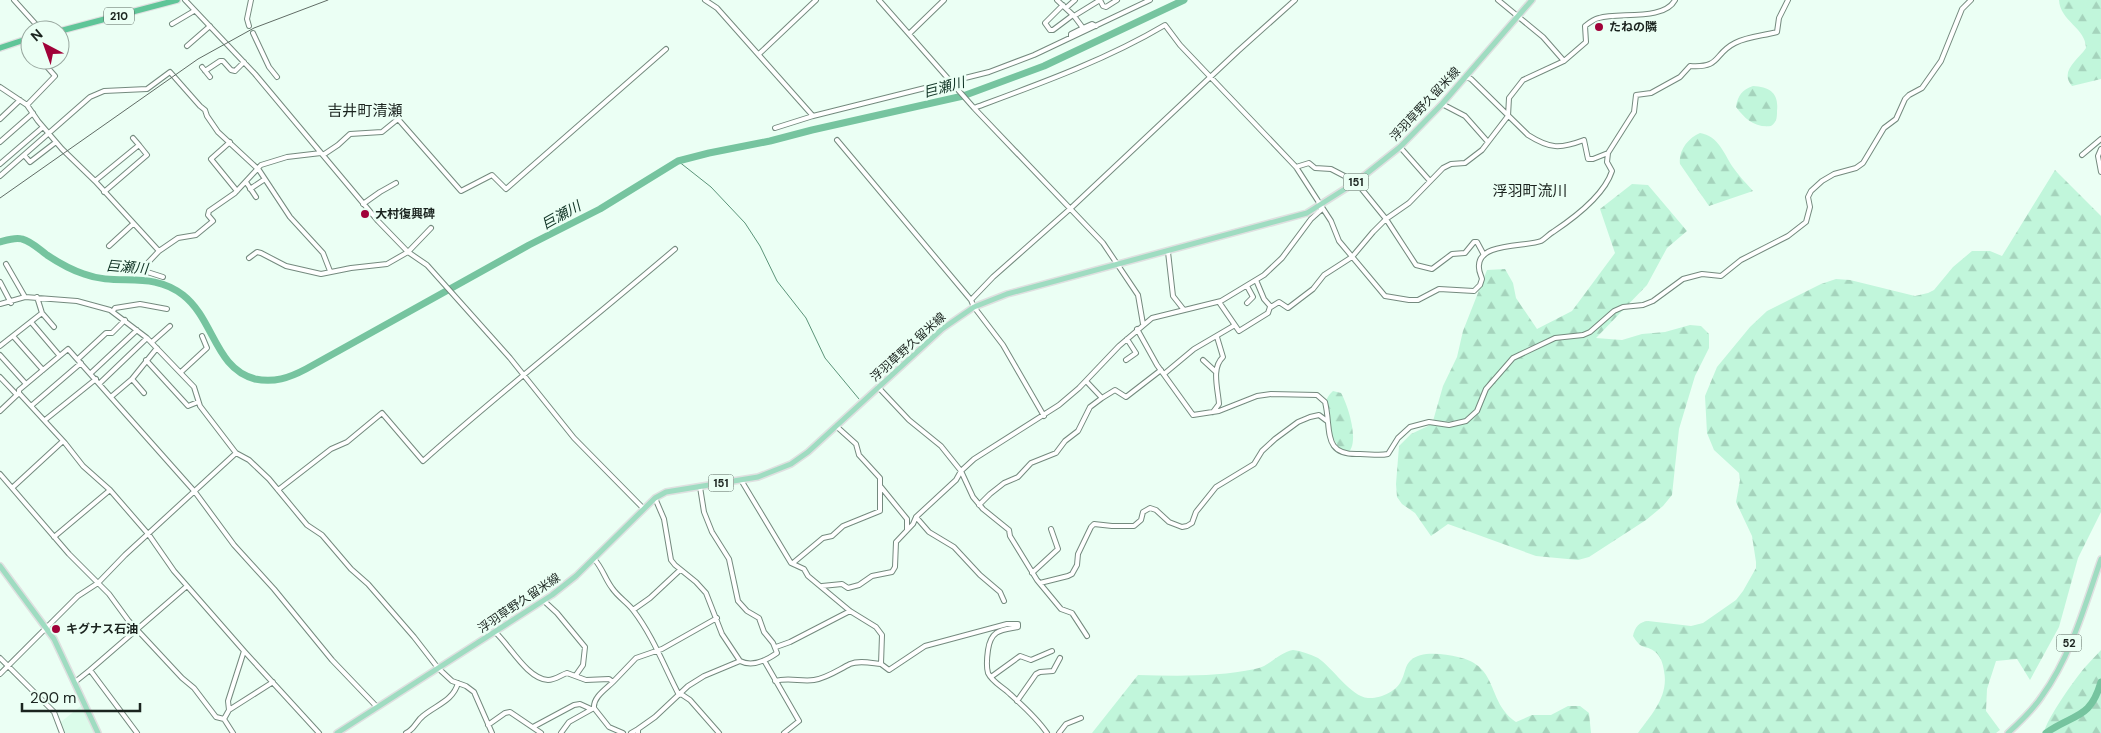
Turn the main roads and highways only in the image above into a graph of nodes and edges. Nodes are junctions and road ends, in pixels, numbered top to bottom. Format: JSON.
{"nodes":[{"id":1,"x":177,"y":0,"type":"edge"},
{"id":2,"x":1532,"y":0,"type":"edge"},
{"id":3,"x":70,"y":28,"type":"edge"},
{"id":4,"x":20,"y":41,"type":"edge"},
{"id":5,"x":0,"y":48,"type":"edge"},
{"id":6,"x":2101,"y":559,"type":"edge"},
{"id":7,"x":0,"y":566,"type":"edge"},
{"id":8,"x":98,"y":733,"type":"edge"},
{"id":9,"x":337,"y":733,"type":"edge"},
{"id":10,"x":2008,"y":733,"type":"edge"}],
"edges":[{"from":1,"to":3,"type":"highway","number":"210"},
{"from":2,"to":9,"type":"main road","name":"浮羽草野久留米線","number":"151"},
{"from":4,"to":5,"type":"highway"},
{"from":6,"to":10,"type":"main road","number":"52"},
{"from":7,"to":8,"type":"main road"}]}
